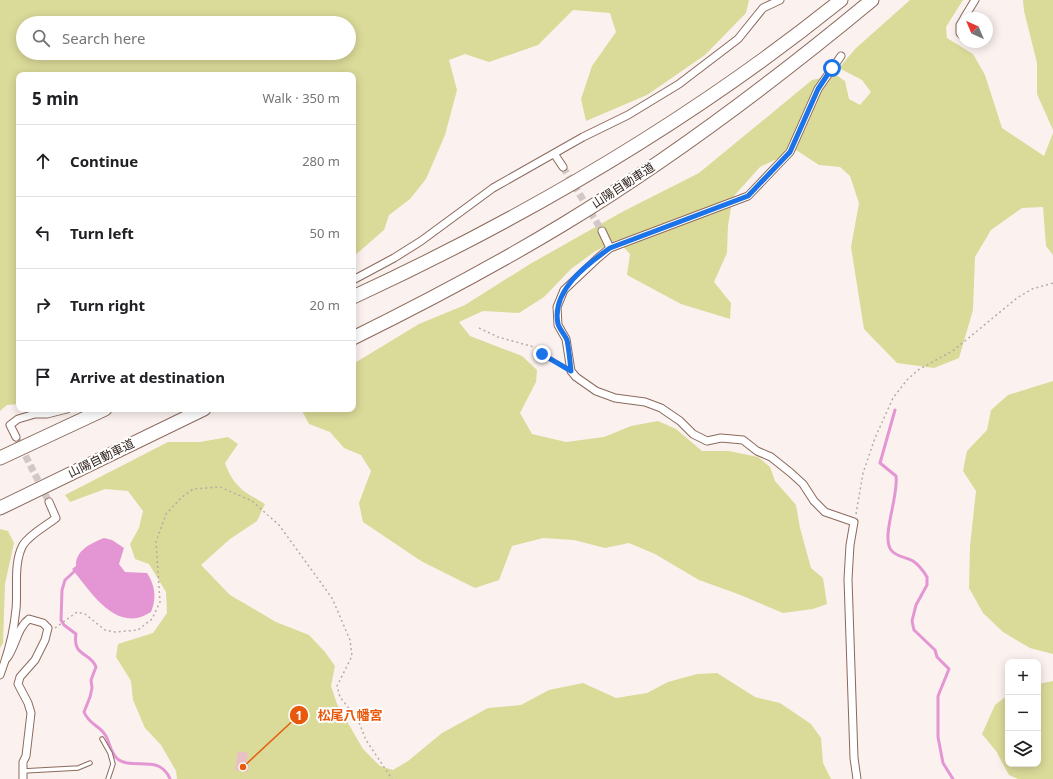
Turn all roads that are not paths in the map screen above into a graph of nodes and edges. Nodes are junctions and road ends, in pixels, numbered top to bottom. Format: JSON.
{"nodes":[{"id":1,"x":780,"y":0,"type":"edge"},
{"id":2,"x":841,"y":0,"type":"edge"},
{"id":3,"x":872,"y":0,"type":"edge"},
{"id":4,"x":975,"y":0,"type":"edge"},
{"id":5,"x":968,"y":12,"type":"edge"},
{"id":6,"x":841,"y":56,"type":"dead end"},
{"id":7,"x":554,"y":155,"type":"junction"},
{"id":8,"x":563,"y":167,"type":"tunnel mouth"},
{"id":9,"x":602,"y":231,"type":"tunnel mouth"},
{"id":10,"x":610,"y":248,"type":"junction"},
{"id":11,"x":356,"y":278,"type":"edge"},
{"id":12,"x":356,"y":296,"type":"edge"},
{"id":13,"x":356,"y":336,"type":"edge"},
{"id":14,"x":53,"y":412,"type":"edge"},
{"id":15,"x":99,"y":412,"type":"edge"},
{"id":16,"x":198,"y":412,"type":"edge"},
{"id":17,"x":16,"y":438,"type":"tunnel mouth"},
{"id":18,"x":0,"y":458,"type":"edge"},
{"id":19,"x":49,"y":502,"type":"tunnel mouth"},
{"id":20,"x":0,"y":508,"type":"edge"},
{"id":21,"x":7,"y":658,"type":"junction"},
{"id":22,"x":0,"y":675,"type":"edge"},
{"id":23,"x":102,"y":739,"type":"dead end"},
{"id":24,"x":90,"y":763,"type":"dead end"},
{"id":25,"x":23,"y":775,"type":"edge"},
{"id":26,"x":108,"y":779,"type":"edge"},
{"id":27,"x":857,"y":779,"type":"edge"}],
"edges":[{"from":1,"to":7,"type":"street"},
{"from":2,"to":12,"type":"highway"},
{"from":3,"to":13,"type":"highway","name":"山陽自動車道"},
{"from":4,"to":5,"type":"street"},
{"from":6,"to":10,"type":"street"},
{"from":7,"to":8,"type":"street"},
{"from":7,"to":11,"type":"street"},
{"from":9,"to":10,"type":"street"},
{"from":10,"to":27,"type":"street"},
{"from":14,"to":17,"type":"street"},
{"from":15,"to":18,"type":"highway"},
{"from":16,"to":20,"type":"highway","name":"山陽自動車道"},
{"from":19,"to":21,"type":"street"},
{"from":21,"to":22,"type":"street"},
{"from":21,"to":25,"type":"street"},
{"from":23,"to":26,"type":"lane"},
{"from":24,"to":25,"type":"lane"}]}
